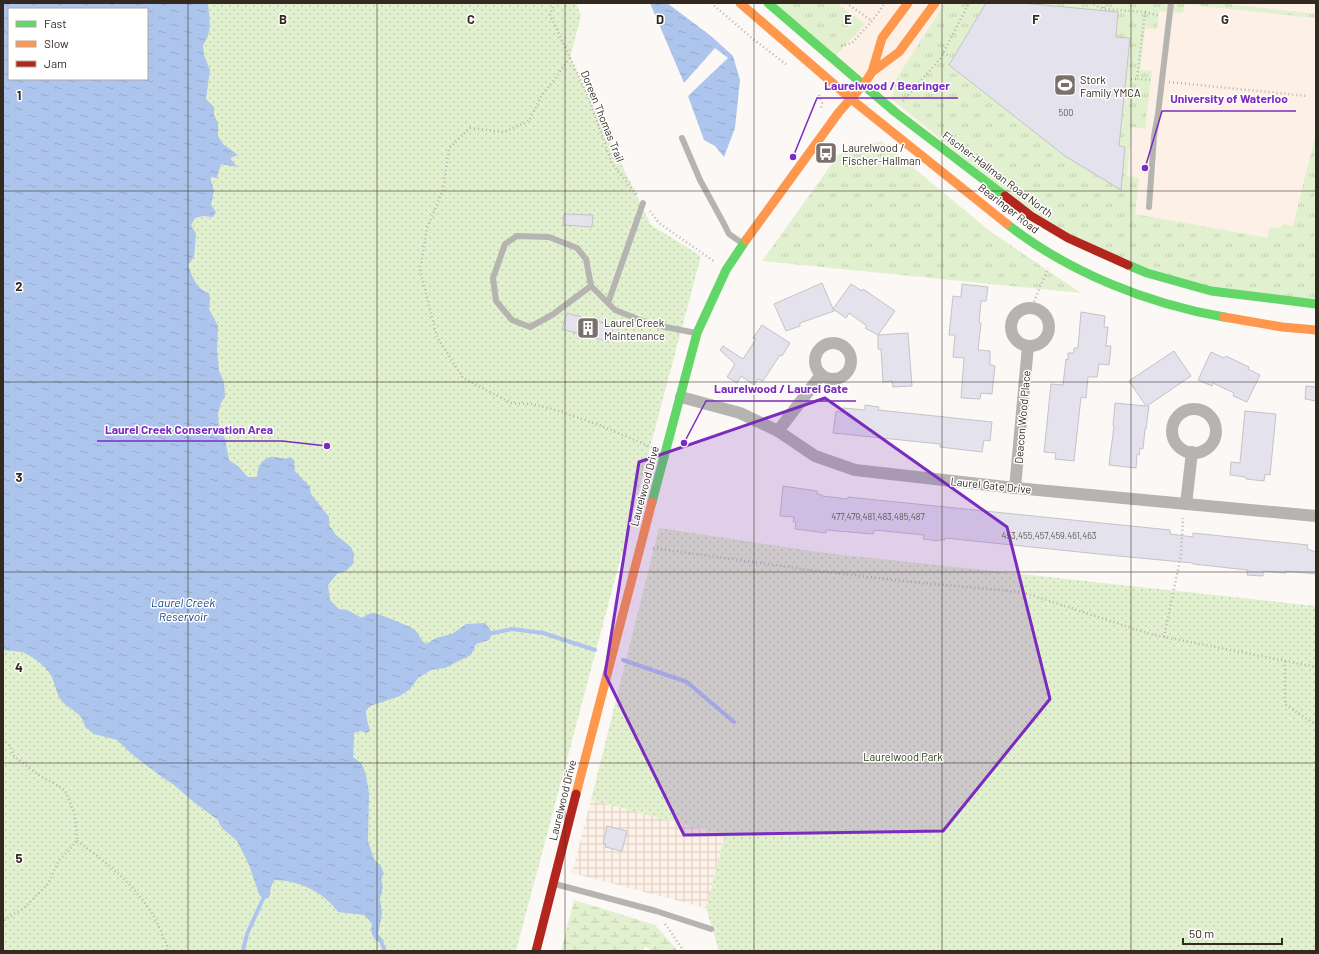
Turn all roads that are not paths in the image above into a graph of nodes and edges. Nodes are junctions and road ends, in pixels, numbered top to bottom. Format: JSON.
{"nodes":[{"id":1,"x":740,"y":3,"type":"edge"},
{"id":2,"x":768,"y":3,"type":"edge"},
{"id":3,"x":908,"y":3,"type":"edge"},
{"id":4,"x":935,"y":3,"type":"edge"},
{"id":5,"x":1171,"y":3,"type":"edge"},
{"id":6,"x":872,"y":72,"type":"junction"},
{"id":7,"x":864,"y":84,"type":"junction"},
{"id":8,"x":851,"y":99,"type":"junction"},
{"id":9,"x":682,"y":138,"type":"dead end"},
{"id":10,"x":643,"y":202,"type":"road end"},
{"id":11,"x":1149,"y":207,"type":"dead end"},
{"id":12,"x":744,"y":243,"type":"junction"},
{"id":13,"x":591,"y":286,"type":"junction"},
{"id":14,"x":608,"y":303,"type":"junction"},
{"id":15,"x":1316,"y":304,"type":"edge"},
{"id":16,"x":1316,"y":330,"type":"edge"},
{"id":17,"x":697,"y":333,"type":"junction"},
{"id":18,"x":1028,"y":346,"type":"junction"},
{"id":19,"x":821,"y":376,"type":"dead end"},
{"id":20,"x":681,"y":397,"type":"junction"},
{"id":21,"x":778,"y":431,"type":"junction"},
{"id":22,"x":1192,"y":452,"type":"dead end"},
{"id":23,"x":1015,"y":488,"type":"junction"},
{"id":24,"x":1186,"y":504,"type":"junction"},
{"id":25,"x":1316,"y":516,"type":"edge"},
{"id":26,"x":553,"y":883,"type":"junction"},
{"id":27,"x":711,"y":929,"type":"dead end"},
{"id":28,"x":536,"y":951,"type":"edge"}],
"edges":[{"from":1,"to":8,"type":"main road","name":"Bearinger Road"},
{"from":2,"to":7,"type":"main road"},
{"from":3,"to":6,"type":"main road","name":"Laurelwood Drive"},
{"from":4,"to":6,"type":"main road","name":"Laurelwood Drive"},
{"from":5,"to":11,"type":"lane"},
{"from":6,"to":7,"type":"main road","name":"Laurelwood Drive"},
{"from":7,"to":8,"type":"main road","name":"Laurelwood Drive"},
{"from":7,"to":15,"type":"main road","name":"Fischer-Hallman Road North"},
{"from":8,"to":12,"type":"main road","name":"Laurelwood Drive"},
{"from":8,"to":16,"type":"main road","name":"Bearinger Road"},
{"from":9,"to":12,"type":"lane"},
{"from":10,"to":14,"type":"lane"},
{"from":12,"to":17,"type":"main road","name":"Laurelwood Drive"},
{"from":13,"to":13,"type":"lane"},
{"from":13,"to":14,"type":"lane"},
{"from":14,"to":17,"type":"lane"},
{"from":17,"to":20,"type":"main road","name":"Laurelwood Drive"},
{"from":18,"to":18,"type":"street"},
{"from":18,"to":23,"type":"street","name":"Deacon Wood Place"},
{"from":19,"to":21,"type":"street"},
{"from":20,"to":21,"type":"street","name":"Laurel Gate Drive"},
{"from":20,"to":26,"type":"main road","name":"Laurelwood Drive"},
{"from":21,"to":23,"type":"street","name":"Laurel Gate Drive"},
{"from":22,"to":24,"type":"street"},
{"from":23,"to":24,"type":"street","name":"Laurel Gate Drive"},
{"from":24,"to":25,"type":"street","name":"Laurel Gate Drive"},
{"from":26,"to":27,"type":"lane"},
{"from":26,"to":28,"type":"main road","name":"Laurelwood Drive"}]}
